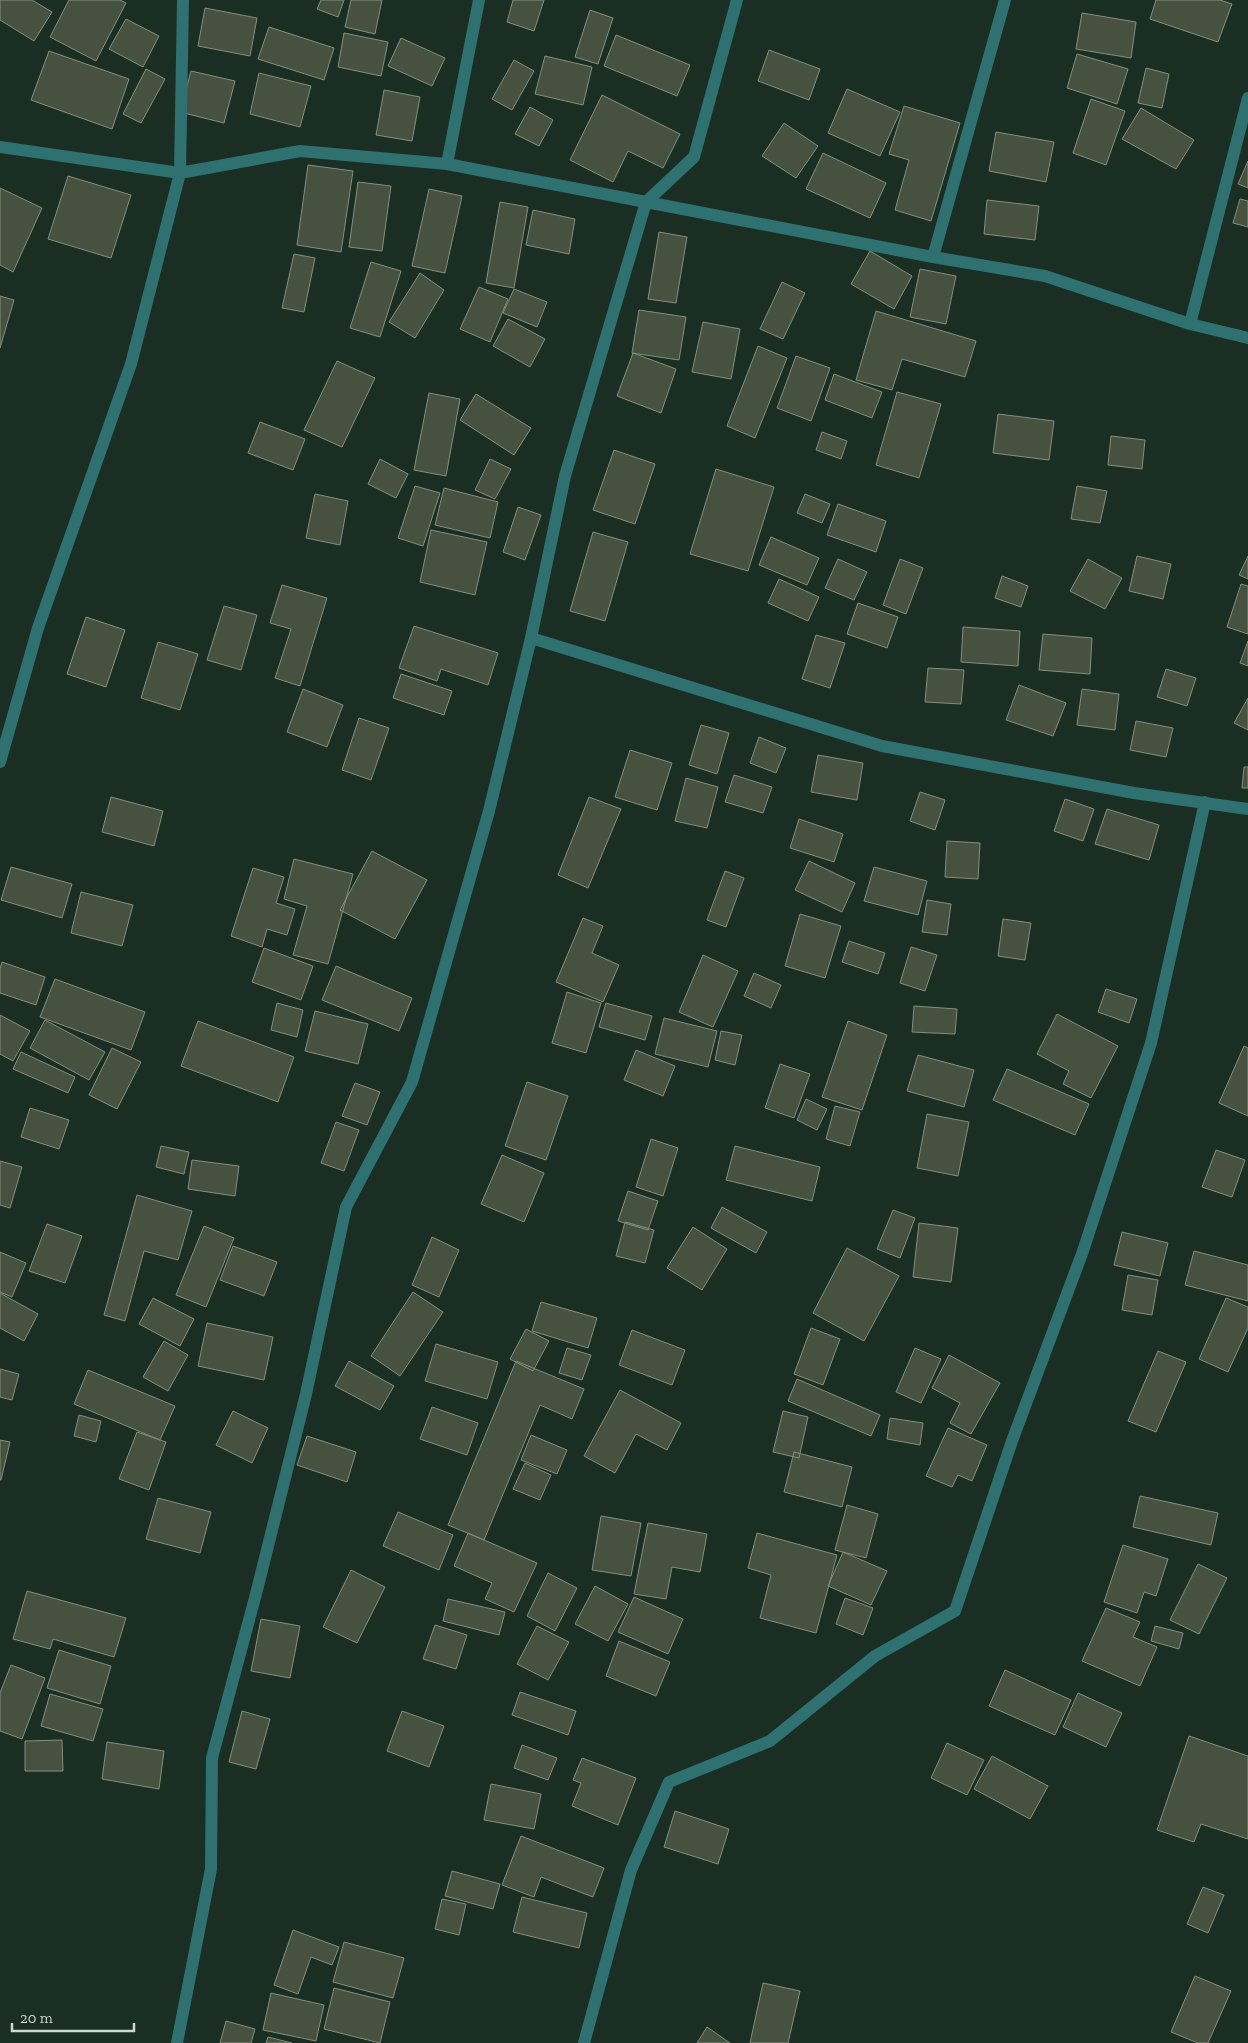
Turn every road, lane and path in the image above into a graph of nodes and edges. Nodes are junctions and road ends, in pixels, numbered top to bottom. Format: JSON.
{"nodes":[{"id":1,"x":183,"y":0,"type":"edge"},
{"id":2,"x":480,"y":0,"type":"edge"},
{"id":3,"x":737,"y":0,"type":"edge"},
{"id":4,"x":1005,"y":0,"type":"edge"},
{"id":5,"x":1248,"y":98,"type":"edge"},
{"id":6,"x":0,"y":147,"type":"edge"},
{"id":7,"x":447,"y":164,"type":"junction"},
{"id":8,"x":180,"y":173,"type":"junction"},
{"id":9,"x":646,"y":202,"type":"junction"},
{"id":10,"x":933,"y":257,"type":"junction"},
{"id":11,"x":1190,"y":324,"type":"junction"},
{"id":12,"x":1248,"y":338,"type":"edge"},
{"id":13,"x":532,"y":638,"type":"junction"},
{"id":14,"x":0,"y":762,"type":"edge"},
{"id":15,"x":1205,"y":802,"type":"junction"},
{"id":16,"x":1248,"y":808,"type":"edge"},
{"id":17,"x":177,"y":2043,"type":"edge"},
{"id":18,"x":584,"y":2043,"type":"edge"}],
"edges":[{"from":1,"to":8,"type":"street"},
{"from":2,"to":7,"type":"street"},
{"from":3,"to":9,"type":"street"},
{"from":4,"to":10,"type":"street"},
{"from":5,"to":11,"type":"street"},
{"from":6,"to":8,"type":"street"},
{"from":7,"to":8,"type":"street"},
{"from":7,"to":9,"type":"street"},
{"from":8,"to":14,"type":"street"},
{"from":9,"to":10,"type":"street"},
{"from":9,"to":13,"type":"street"},
{"from":10,"to":11,"type":"street"},
{"from":11,"to":12,"type":"street"},
{"from":13,"to":15,"type":"street"},
{"from":13,"to":17,"type":"street"},
{"from":15,"to":16,"type":"street"},
{"from":15,"to":18,"type":"street"}]}
